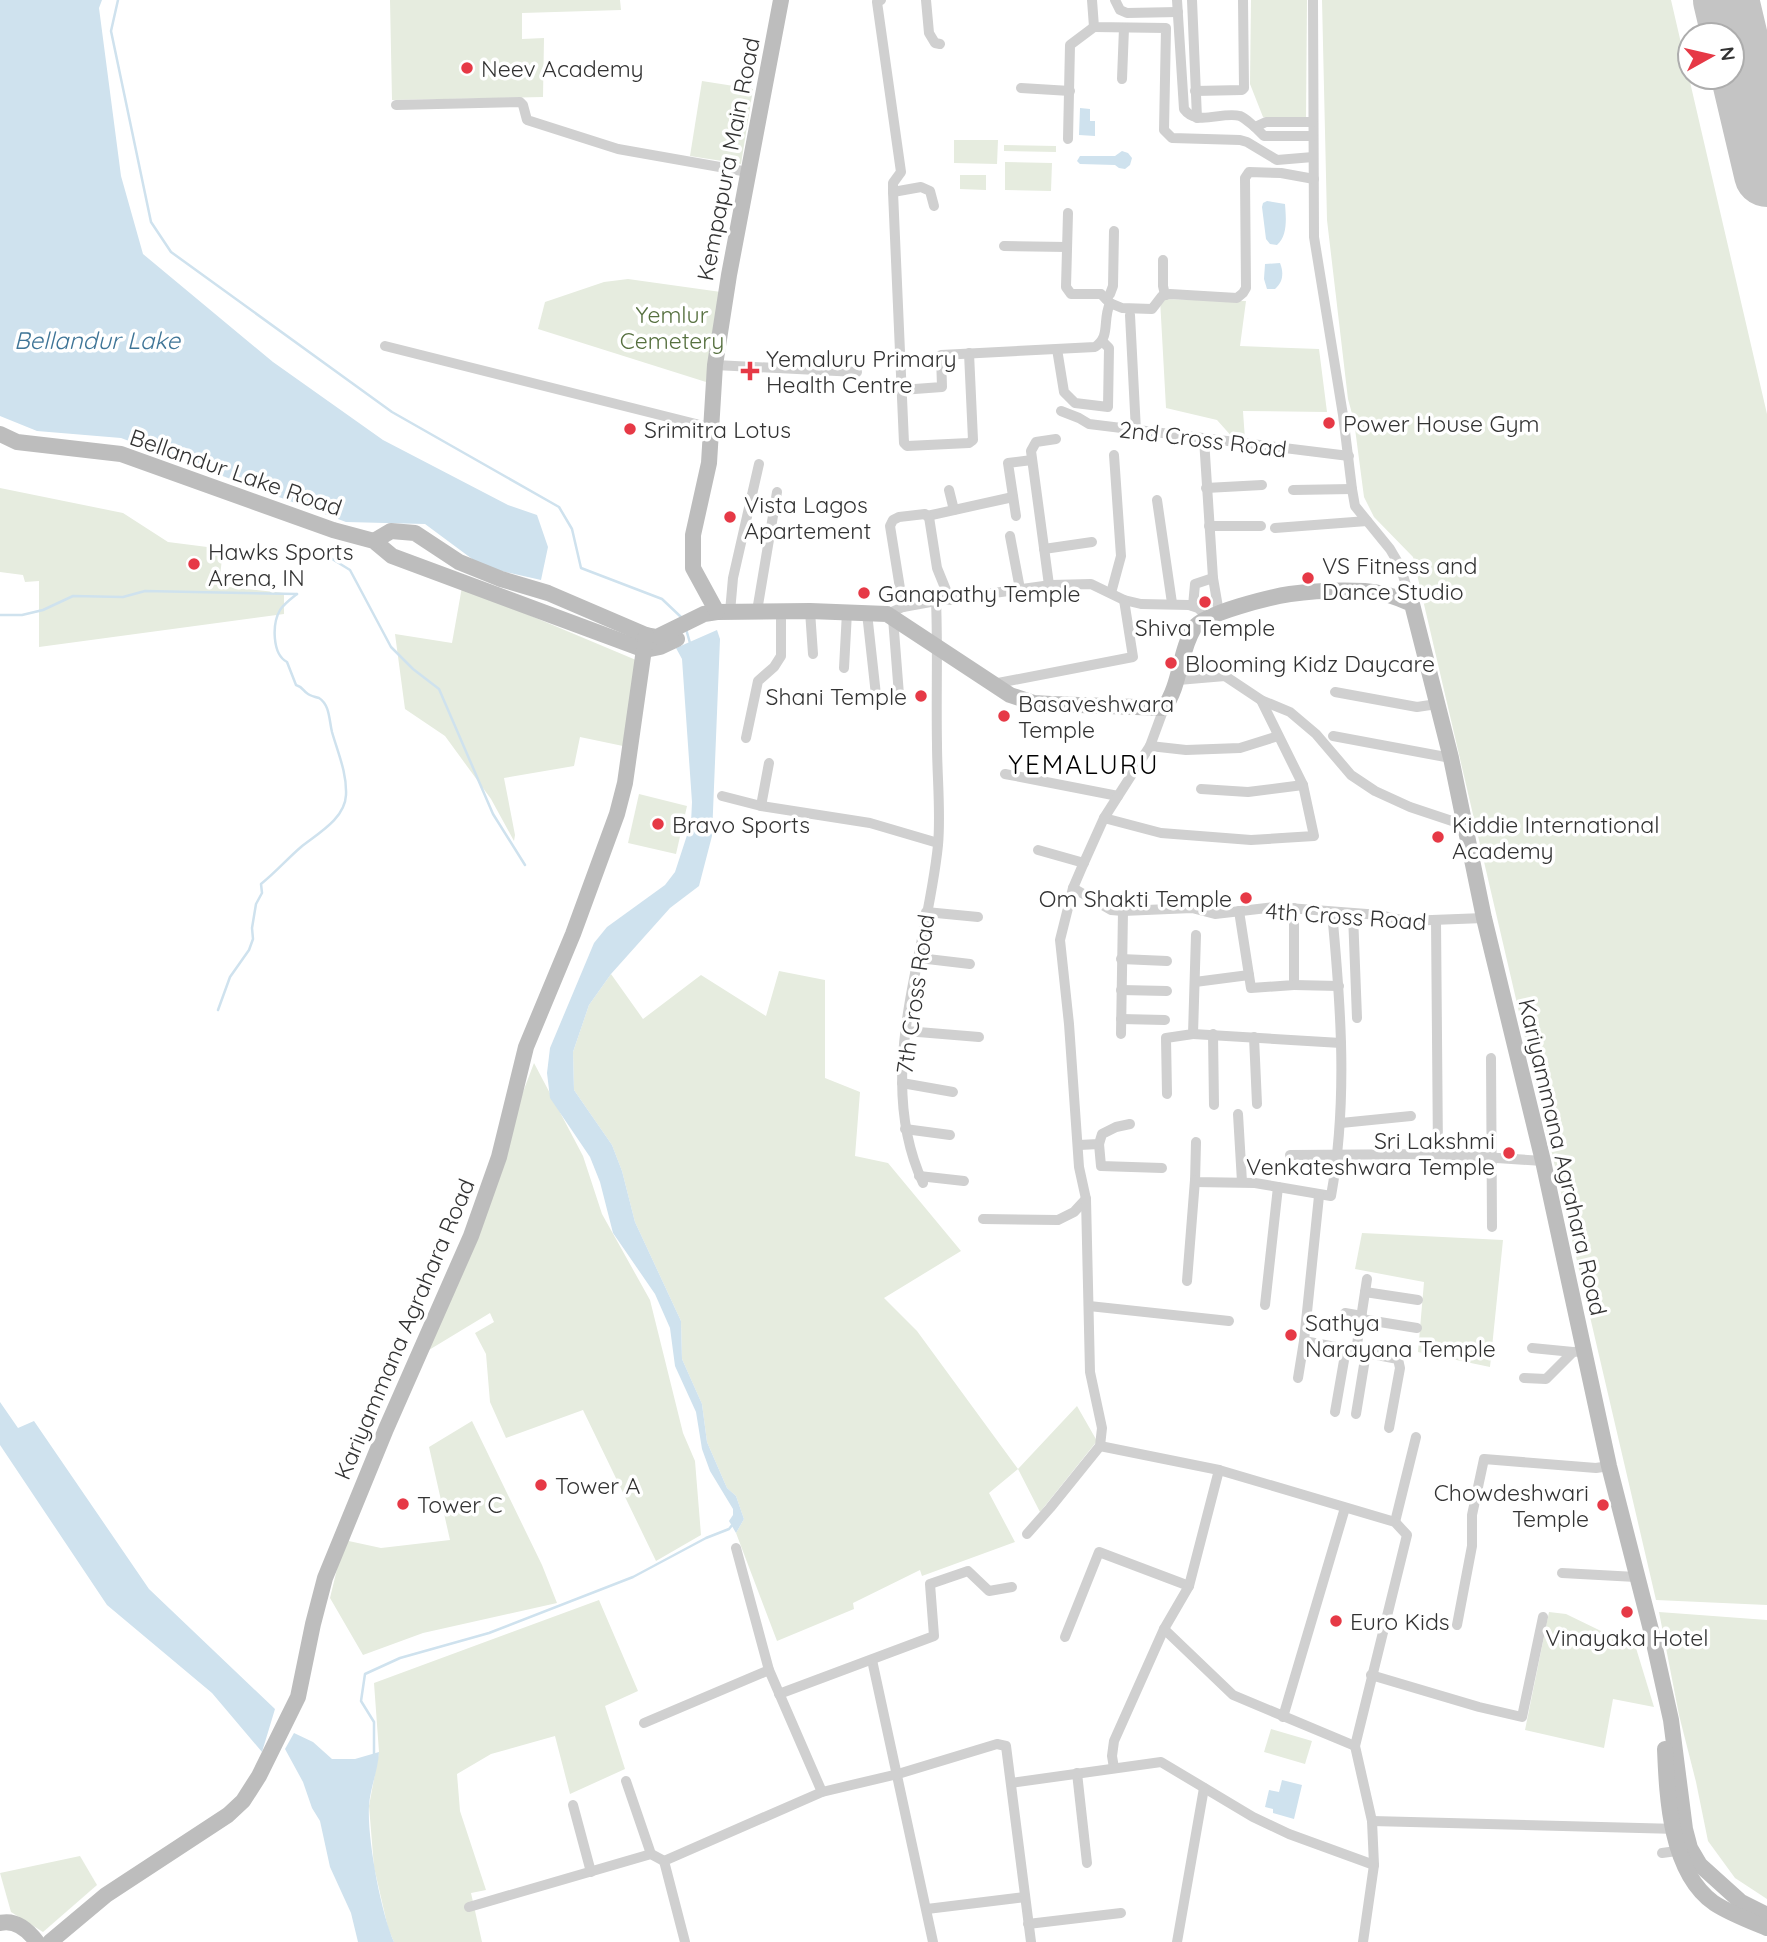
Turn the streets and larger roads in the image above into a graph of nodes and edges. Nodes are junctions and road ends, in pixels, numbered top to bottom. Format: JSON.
{"nodes":[{"id":1,"x":781,"y":0,"type":"edge"},
{"id":2,"x":881,"y":0,"type":"edge"},
{"id":3,"x":926,"y":0,"type":"edge"},
{"id":4,"x":1092,"y":0,"type":"edge"},
{"id":5,"x":1115,"y":0,"type":"edge"},
{"id":6,"x":1177,"y":0,"type":"edge"},
{"id":7,"x":1192,"y":0,"type":"edge"},
{"id":8,"x":1243,"y":0,"type":"edge"},
{"id":9,"x":1313,"y":0,"type":"edge"},
{"id":10,"x":1178,"y":12,"type":"junction"},
{"id":11,"x":1094,"y":27,"type":"junction"},
{"id":12,"x":1124,"y":28,"type":"junction"},
{"id":13,"x":940,"y":44,"type":"dead end"},
{"id":14,"x":1122,"y":79,"type":"dead end"},
{"id":15,"x":1021,"y":88,"type":"dead end"},
{"id":16,"x":1070,"y":91,"type":"junction"},
{"id":17,"x":1195,"y":91,"type":"junction"},
{"id":18,"x":396,"y":105,"type":"dead end"},
{"id":19,"x":1196,"y":118,"type":"junction"},
{"id":20,"x":1312,"y":122,"type":"junction"},
{"id":21,"x":1255,"y":127,"type":"junction"},
{"id":22,"x":1313,"y":136,"type":"junction"},
{"id":23,"x":1068,"y":139,"type":"dead end"},
{"id":24,"x":1313,"y":157,"type":"junction"},
{"id":25,"x":1277,"y":160,"type":"junction"},
{"id":26,"x":748,"y":172,"type":"junction"},
{"id":27,"x":1272,"y":173,"type":"junction"},
{"id":28,"x":1314,"y":179,"type":"junction"},
{"id":29,"x":893,"y":192,"type":"junction"},
{"id":30,"x":934,"y":206,"type":"dead end"},
{"id":31,"x":1068,"y":213,"type":"dead end"},
{"id":32,"x":1114,"y":231,"type":"dead end"},
{"id":33,"x":1004,"y":246,"type":"dead end"},
{"id":34,"x":1067,"y":247,"type":"junction"},
{"id":35,"x":1163,"y":260,"type":"dead end"},
{"id":36,"x":1165,"y":295,"type":"junction"},
{"id":37,"x":1108,"y":301,"type":"junction"},
{"id":38,"x":1130,"y":315,"type":"dead end"},
{"id":39,"x":1103,"y":342,"type":"junction"},
{"id":40,"x":385,"y":346,"type":"dead end"},
{"id":41,"x":1057,"y":349,"type":"junction"},
{"id":42,"x":969,"y":353,"type":"junction"},
{"id":43,"x":715,"y":365,"type":"junction"},
{"id":44,"x":857,"y":372,"type":"dead end"},
{"id":45,"x":901,"y":390,"type":"junction"},
{"id":46,"x":1061,"y":411,"type":"dead end"},
{"id":47,"x":712,"y":428,"type":"junction"},
{"id":48,"x":1136,"y":431,"type":"junction"},
{"id":49,"x":0,"y":434,"type":"edge"},
{"id":50,"x":1056,"y":439,"type":"dead end"},
{"id":51,"x":1204,"y":439,"type":"junction"},
{"id":52,"x":1114,"y":455,"type":"dead end"},
{"id":53,"x":1349,"y":456,"type":"junction"},
{"id":54,"x":1032,"y":460,"type":"junction"},
{"id":55,"x":759,"y":464,"type":"dead end"},
{"id":56,"x":1262,"y":485,"type":"dead end"},
{"id":57,"x":1206,"y":488,"type":"junction"},
{"id":58,"x":1352,"y":489,"type":"junction"},
{"id":59,"x":949,"y":490,"type":"dead end"},
{"id":60,"x":1293,"y":490,"type":"dead end"},
{"id":61,"x":777,"y":492,"type":"dead end"},
{"id":62,"x":1013,"y":496,"type":"junction"},
{"id":63,"x":1157,"y":500,"type":"dead end"},
{"id":64,"x":954,"y":510,"type":"junction"},
{"id":65,"x":927,"y":516,"type":"junction"},
{"id":66,"x":1016,"y":516,"type":"dead end"},
{"id":67,"x":1367,"y":522,"type":"junction"},
{"id":68,"x":1209,"y":526,"type":"junction"},
{"id":69,"x":1261,"y":526,"type":"dead end"},
{"id":70,"x":1275,"y":528,"type":"dead end"},
{"id":71,"x":1010,"y":536,"type":"dead end"},
{"id":72,"x":374,"y":541,"type":"junction"},
{"id":73,"x":1092,"y":542,"type":"dead end"},
{"id":74,"x":1044,"y":549,"type":"junction"},
{"id":75,"x":1213,"y":578,"type":"junction"},
{"id":76,"x":1049,"y":585,"type":"junction"},
{"id":77,"x":1020,"y":589,"type":"junction"},
{"id":78,"x":1111,"y":593,"type":"junction"},
{"id":79,"x":950,"y":600,"type":"junction"},
{"id":80,"x":1124,"y":600,"type":"junction"},
{"id":81,"x":936,"y":601,"type":"junction"},
{"id":82,"x":1172,"y":603,"type":"junction"},
{"id":83,"x":1412,"y":604,"type":"junction"},
{"id":84,"x":1193,"y":606,"type":"junction"},
{"id":85,"x":781,"y":610,"type":"junction"},
{"id":86,"x":757,"y":611,"type":"junction"},
{"id":87,"x":810,"y":611,"type":"junction"},
{"id":88,"x":847,"y":612,"type":"junction"},
{"id":89,"x":867,"y":613,"type":"junction"},
{"id":90,"x":894,"y":613,"type":"junction"},
{"id":91,"x":714,"y":615,"type":"junction"},
{"id":92,"x":1213,"y":615,"type":"junction"},
{"id":93,"x":652,"y":642,"type":"junction"},
{"id":94,"x":935,"y":647,"type":"junction"},
{"id":95,"x":813,"y":654,"type":"dead end"},
{"id":96,"x":845,"y":668,"type":"dead end"},
{"id":97,"x":1178,"y":680,"type":"junction"},
{"id":98,"x":993,"y":684,"type":"junction"},
{"id":99,"x":1335,"y":692,"type":"dead end"},
{"id":100,"x":876,"y":695,"type":"dead end"},
{"id":101,"x":899,"y":695,"type":"dead end"},
{"id":102,"x":1261,"y":700,"type":"junction"},
{"id":103,"x":1437,"y":704,"type":"junction"},
{"id":104,"x":1164,"y":708,"type":"junction"},
{"id":105,"x":1278,"y":736,"type":"junction"},
{"id":106,"x":1333,"y":736,"type":"dead end"},
{"id":107,"x":746,"y":738,"type":"dead end"},
{"id":108,"x":1150,"y":746,"type":"junction"},
{"id":109,"x":1451,"y":758,"type":"junction"},
{"id":110,"x":769,"y":763,"type":"dead end"},
{"id":111,"x":1005,"y":774,"type":"dead end"},
{"id":112,"x":1303,"y":785,"type":"junction"},
{"id":113,"x":1201,"y":789,"type":"dead end"},
{"id":114,"x":722,"y":796,"type":"dead end"},
{"id":115,"x":1118,"y":796,"type":"junction"},
{"id":116,"x":761,"y":806,"type":"junction"},
{"id":117,"x":1104,"y":818,"type":"junction"},
{"id":118,"x":1464,"y":825,"type":"junction"},
{"id":119,"x":938,"y":843,"type":"junction"},
{"id":120,"x":1038,"y":850,"type":"dead end"},
{"id":121,"x":1084,"y":863,"type":"junction"},
{"id":122,"x":1073,"y":888,"type":"junction"},
{"id":123,"x":1294,"y":908,"type":"junction"},
{"id":124,"x":1123,"y":911,"type":"junction"},
{"id":125,"x":1239,"y":911,"type":"junction"},
{"id":126,"x":926,"y":912,"type":"junction"},
{"id":127,"x":1332,"y":912,"type":"junction"},
{"id":128,"x":1353,"y":914,"type":"junction"},
{"id":129,"x":978,"y":917,"type":"dead end"},
{"id":130,"x":1485,"y":918,"type":"junction"},
{"id":131,"x":1436,"y":920,"type":"junction"},
{"id":132,"x":1196,"y":934,"type":"dead end"},
{"id":133,"x":919,"y":958,"type":"junction"},
{"id":134,"x":1121,"y":959,"type":"junction"},
{"id":135,"x":1167,"y":961,"type":"dead end"},
{"id":136,"x":970,"y":964,"type":"dead end"},
{"id":137,"x":1249,"y":975,"type":"junction"},
{"id":138,"x":1195,"y":982,"type":"junction"},
{"id":139,"x":1294,"y":985,"type":"junction"},
{"id":140,"x":1339,"y":986,"type":"junction"},
{"id":141,"x":1121,"y":990,"type":"junction"},
{"id":142,"x":1167,"y":991,"type":"dead end"},
{"id":143,"x":1357,"y":1018,"type":"dead end"},
{"id":144,"x":1121,"y":1019,"type":"junction"},
{"id":145,"x":1165,"y":1020,"type":"dead end"},
{"id":146,"x":906,"y":1031,"type":"junction"},
{"id":147,"x":1121,"y":1034,"type":"dead end"},
{"id":148,"x":1193,"y":1034,"type":"junction"},
{"id":149,"x":1213,"y":1034,"type":"junction"},
{"id":150,"x":979,"y":1037,"type":"dead end"},
{"id":151,"x":1254,"y":1037,"type":"junction"},
{"id":152,"x":1341,"y":1043,"type":"junction"},
{"id":153,"x":1491,"y":1058,"type":"dead end"},
{"id":154,"x":902,"y":1083,"type":"junction"},
{"id":155,"x":953,"y":1092,"type":"dead end"},
{"id":156,"x":1167,"y":1094,"type":"dead end"},
{"id":157,"x":1257,"y":1104,"type":"dead end"},
{"id":158,"x":1214,"y":1105,"type":"dead end"},
{"id":159,"x":1238,"y":1114,"type":"dead end"},
{"id":160,"x":1411,"y":1116,"type":"dead end"},
{"id":161,"x":1342,"y":1123,"type":"junction"},
{"id":162,"x":1130,"y":1124,"type":"dead end"},
{"id":163,"x":905,"y":1129,"type":"junction"},
{"id":164,"x":950,"y":1135,"type":"dead end"},
{"id":165,"x":1195,"y":1142,"type":"dead end"},
{"id":166,"x":1099,"y":1144,"type":"junction"},
{"id":167,"x":1079,"y":1145,"type":"junction"},
{"id":168,"x":1339,"y":1154,"type":"junction"},
{"id":169,"x":1438,"y":1154,"type":"junction"},
{"id":170,"x":1290,"y":1155,"type":"dead end"},
{"id":171,"x":1492,"y":1157,"type":"junction"},
{"id":172,"x":1543,"y":1161,"type":"junction"},
{"id":173,"x":1162,"y":1168,"type":"dead end"},
{"id":174,"x":1195,"y":1180,"type":"junction"},
{"id":175,"x":964,"y":1181,"type":"dead end"},
{"id":176,"x":1242,"y":1182,"type":"junction"},
{"id":177,"x":1278,"y":1187,"type":"junction"},
{"id":178,"x":1319,"y":1196,"type":"junction"},
{"id":179,"x":1086,"y":1199,"type":"junction"},
{"id":180,"x":983,"y":1219,"type":"dead end"},
{"id":181,"x":1492,"y":1227,"type":"dead end"},
{"id":182,"x":1367,"y":1279,"type":"dead end"},
{"id":183,"x":1187,"y":1281,"type":"dead end"},
{"id":184,"x":1365,"y":1292,"type":"junction"},
{"id":185,"x":1418,"y":1300,"type":"dead end"},
{"id":186,"x":1265,"y":1305,"type":"dead end"},
{"id":187,"x":1089,"y":1306,"type":"junction"},
{"id":188,"x":1345,"y":1313,"type":"dead end"},
{"id":189,"x":1361,"y":1317,"type":"junction"},
{"id":190,"x":1229,"y":1321,"type":"dead end"},
{"id":191,"x":1417,"y":1328,"type":"dead end"},
{"id":192,"x":1304,"y":1341,"type":"junction"},
{"id":193,"x":1531,"y":1348,"type":"dead end"},
{"id":194,"x":1356,"y":1351,"type":"junction"},
{"id":195,"x":1579,"y":1352,"type":"junction"},
{"id":196,"x":1298,"y":1378,"type":"dead end"},
{"id":197,"x":1524,"y":1378,"type":"dead end"},
{"id":198,"x":1335,"y":1412,"type":"dead end"},
{"id":199,"x":1356,"y":1414,"type":"dead end"},
{"id":200,"x":1389,"y":1428,"type":"dead end"},
{"id":201,"x":1416,"y":1437,"type":"dead end"},
{"id":202,"x":1100,"y":1446,"type":"junction"},
{"id":203,"x":1609,"y":1466,"type":"junction"},
{"id":204,"x":1219,"y":1470,"type":"junction"},
{"id":205,"x":1345,"y":1508,"type":"junction"},
{"id":206,"x":1395,"y":1522,"type":"junction"},
{"id":207,"x":1027,"y":1534,"type":"dead end"},
{"id":208,"x":736,"y":1548,"type":"dead end"},
{"id":209,"x":1562,"y":1573,"type":"dead end"},
{"id":210,"x":1636,"y":1577,"type":"junction"},
{"id":211,"x":1189,"y":1586,"type":"junction"},
{"id":212,"x":1012,"y":1587,"type":"dead end"},
{"id":213,"x":1543,"y":1617,"type":"dead end"},
{"id":214,"x":1457,"y":1625,"type":"dead end"},
{"id":215,"x":1164,"y":1629,"type":"junction"},
{"id":216,"x":1065,"y":1637,"type":"dead end"},
{"id":217,"x":872,"y":1660,"type":"junction"},
{"id":218,"x":769,"y":1670,"type":"junction"},
{"id":219,"x":1371,"y":1675,"type":"junction"},
{"id":220,"x":779,"y":1693,"type":"junction"},
{"id":221,"x":1664,"y":1694,"type":"junction"},
{"id":222,"x":1283,"y":1717,"type":"junction"},
{"id":223,"x":644,"y":1723,"type":"dead end"},
{"id":224,"x":1355,"y":1746,"type":"junction"},
{"id":225,"x":1114,"y":1768,"type":"junction"},
{"id":226,"x":1077,"y":1773,"type":"junction"},
{"id":227,"x":898,"y":1774,"type":"junction"},
{"id":228,"x":626,"y":1781,"type":"dead end"},
{"id":229,"x":1011,"y":1783,"type":"junction"},
{"id":230,"x":1204,"y":1788,"type":"junction"},
{"id":231,"x":822,"y":1792,"type":"junction"},
{"id":232,"x":573,"y":1805,"type":"dead end"},
{"id":233,"x":1373,"y":1821,"type":"junction"},
{"id":234,"x":1679,"y":1829,"type":"junction"},
{"id":235,"x":1677,"y":1851,"type":"junction"},
{"id":236,"x":651,"y":1854,"type":"junction"},
{"id":237,"x":664,"y":1861,"type":"junction"},
{"id":238,"x":1087,"y":1863,"type":"dead end"},
{"id":239,"x":1374,"y":1865,"type":"junction"},
{"id":240,"x":591,"y":1872,"type":"junction"},
{"id":241,"x":1025,"y":1898,"type":"junction"},
{"id":242,"x":469,"y":1907,"type":"dead end"},
{"id":243,"x":927,"y":1909,"type":"junction"},
{"id":244,"x":1121,"y":1913,"type":"dead end"},
{"id":245,"x":1767,"y":1915,"type":"edge"},
{"id":246,"x":0,"y":1923,"type":"edge"},
{"id":247,"x":1028,"y":1924,"type":"junction"},
{"id":248,"x":1767,"y":1928,"type":"edge"},
{"id":249,"x":37,"y":1942,"type":"edge"},
{"id":250,"x":50,"y":1942,"type":"edge"},
{"id":251,"x":685,"y":1942,"type":"edge"},
{"id":252,"x":933,"y":1942,"type":"edge"},
{"id":253,"x":1031,"y":1942,"type":"edge"},
{"id":254,"x":1177,"y":1942,"type":"edge"},
{"id":255,"x":1363,"y":1942,"type":"edge"}],
"edges":[{"from":1,"to":26,"type":"street","name":"Kempapura Main Road"},
{"from":2,"to":29,"type":"street"},
{"from":3,"to":13,"type":"street"},
{"from":4,"to":11,"type":"street"},
{"from":5,"to":10,"type":"street"},
{"from":6,"to":10,"type":"street"},
{"from":7,"to":17,"type":"street"},
{"from":8,"to":17,"type":"street"},
{"from":9,"to":20,"type":"street","name":"Kariyammana Agrahara Road"},
{"from":10,"to":19,"type":"street"},
{"from":11,"to":12,"type":"street"},
{"from":11,"to":16,"type":"street"},
{"from":12,"to":14,"type":"street"},
{"from":12,"to":25,"type":"street"},
{"from":15,"to":16,"type":"street"},
{"from":16,"to":23,"type":"street"},
{"from":17,"to":19,"type":"street"},
{"from":18,"to":26,"type":"street"},
{"from":19,"to":21,"type":"street"},
{"from":20,"to":21,"type":"street"},
{"from":20,"to":22,"type":"street","name":"Kariyammana Agrahara Road"},
{"from":21,"to":22,"type":"street"},
{"from":22,"to":24,"type":"street","name":"Kariyammana Agrahara Road"},
{"from":24,"to":25,"type":"street"},
{"from":24,"to":28,"type":"street","name":"Kariyammana Agrahara Road"},
{"from":25,"to":27,"type":"street"},
{"from":26,"to":43,"type":"street","name":"Kempapura Main Road"},
{"from":27,"to":28,"type":"street"},
{"from":27,"to":36,"type":"street"},
{"from":28,"to":53,"type":"street","name":"Kariyammana Agrahara Road"},
{"from":29,"to":30,"type":"street"},
{"from":29,"to":45,"type":"street"},
{"from":31,"to":34,"type":"street"},
{"from":32,"to":37,"type":"street"},
{"from":33,"to":34,"type":"street"},
{"from":34,"to":37,"type":"street"},
{"from":35,"to":36,"type":"street"},
{"from":36,"to":37,"type":"street"},
{"from":37,"to":39,"type":"street"},
{"from":38,"to":48,"type":"street"},
{"from":39,"to":41,"type":"street"},
{"from":39,"to":41,"type":"street"},
{"from":40,"to":47,"type":"street"},
{"from":41,"to":42,"type":"street"},
{"from":42,"to":45,"type":"street"},
{"from":42,"to":45,"type":"street"},
{"from":43,"to":44,"type":"street"},
{"from":43,"to":47,"type":"street","name":"Kempapura Main Road"},
{"from":46,"to":48,"type":"street","name":"2nd Cross Road"},
{"from":47,"to":91,"type":"street","name":"Kempapura Main Road"},
{"from":48,"to":51,"type":"street","name":"2nd Cross Road"},
{"from":49,"to":72,"type":"street","name":"Bellandur Lake Road"},
{"from":50,"to":54,"type":"street"},
{"from":51,"to":53,"type":"street","name":"2nd Cross Road"},
{"from":51,"to":57,"type":"street"},
{"from":52,"to":78,"type":"street"},
{"from":53,"to":58,"type":"street","name":"Kariyammana Agrahara Road"},
{"from":54,"to":62,"type":"street"},
{"from":54,"to":74,"type":"street"},
{"from":55,"to":91,"type":"street"},
{"from":56,"to":57,"type":"street"},
{"from":57,"to":68,"type":"street"},
{"from":58,"to":60,"type":"street"},
{"from":58,"to":67,"type":"street","name":"Kariyammana Agrahara Road"},
{"from":59,"to":64,"type":"street"},
{"from":61,"to":86,"type":"street"},
{"from":62,"to":64,"type":"street"},
{"from":62,"to":66,"type":"street"},
{"from":63,"to":82,"type":"street"},
{"from":64,"to":65,"type":"street"},
{"from":65,"to":79,"type":"street"},
{"from":65,"to":90,"type":"street"},
{"from":67,"to":70,"type":"street"},
{"from":67,"to":83,"type":"street","name":"Kariyammana Agrahara Road"},
{"from":68,"to":69,"type":"street"},
{"from":68,"to":75,"type":"street"},
{"from":71,"to":77,"type":"street"},
{"from":72,"to":93,"type":"street","name":"Bellandur Lake Road"},
{"from":72,"to":93,"type":"street"},
{"from":73,"to":74,"type":"street"},
{"from":74,"to":76,"type":"street"},
{"from":75,"to":84,"type":"street"},
{"from":75,"to":92,"type":"street"},
{"from":76,"to":77,"type":"street"},
{"from":76,"to":78,"type":"street"},
{"from":77,"to":79,"type":"street"},
{"from":78,"to":80,"type":"street"},
{"from":79,"to":81,"type":"street"},
{"from":80,"to":82,"type":"street"},
{"from":80,"to":98,"type":"street"},
{"from":81,"to":90,"type":"street"},
{"from":81,"to":94,"type":"street","name":"7th Cross Road"},
{"from":82,"to":84,"type":"street"},
{"from":83,"to":92,"type":"street"},
{"from":83,"to":103,"type":"street","name":"Kariyammana Agrahara Road"},
{"from":84,"to":92,"type":"street"},
{"from":85,"to":86,"type":"street"},
{"from":85,"to":87,"type":"street"},
{"from":85,"to":107,"type":"street"},
{"from":86,"to":91,"type":"street"},
{"from":87,"to":88,"type":"street"},
{"from":87,"to":95,"type":"street"},
{"from":88,"to":89,"type":"street"},
{"from":88,"to":96,"type":"street"},
{"from":89,"to":90,"type":"street"},
{"from":89,"to":100,"type":"street"},
{"from":90,"to":94,"type":"street"},
{"from":90,"to":101,"type":"street"},
{"from":91,"to":93,"type":"street"},
{"from":92,"to":97,"type":"street"},
{"from":93,"to":250,"type":"street","name":"Kariyammana Agrahara Road"},
{"from":94,"to":98,"type":"street"},
{"from":94,"to":119,"type":"street","name":"7th Cross Road"},
{"from":97,"to":102,"type":"street"},
{"from":97,"to":104,"type":"street"},
{"from":98,"to":104,"type":"street"},
{"from":99,"to":103,"type":"street"},
{"from":102,"to":105,"type":"street"},
{"from":102,"to":118,"type":"street"},
{"from":103,"to":109,"type":"street","name":"Kariyammana Agrahara Road"},
{"from":104,"to":108,"type":"street"},
{"from":105,"to":108,"type":"street"},
{"from":105,"to":112,"type":"street"},
{"from":106,"to":109,"type":"street"},
{"from":108,"to":115,"type":"street"},
{"from":109,"to":118,"type":"street","name":"Kariyammana Agrahara Road"},
{"from":110,"to":116,"type":"street"},
{"from":111,"to":115,"type":"street"},
{"from":112,"to":113,"type":"street"},
{"from":112,"to":117,"type":"street"},
{"from":114,"to":116,"type":"street"},
{"from":115,"to":117,"type":"street"},
{"from":116,"to":119,"type":"street"},
{"from":117,"to":121,"type":"street"},
{"from":118,"to":130,"type":"street","name":"Kariyammana Agrahara Road"},
{"from":119,"to":126,"type":"street","name":"7th Cross Road"},
{"from":120,"to":121,"type":"street"},
{"from":121,"to":122,"type":"street"},
{"from":122,"to":124,"type":"street","name":"4th Cross Road"},
{"from":122,"to":167,"type":"street"},
{"from":123,"to":125,"type":"street","name":"4th Cross Road"},
{"from":123,"to":127,"type":"street","name":"4th Cross Road"},
{"from":123,"to":139,"type":"street"},
{"from":124,"to":125,"type":"street","name":"4th Cross Road"},
{"from":124,"to":134,"type":"street"},
{"from":125,"to":137,"type":"street"},
{"from":126,"to":129,"type":"street"},
{"from":126,"to":133,"type":"street","name":"7th Cross Road"},
{"from":127,"to":128,"type":"street","name":"4th Cross Road"},
{"from":127,"to":140,"type":"street"},
{"from":128,"to":131,"type":"street","name":"4th Cross Road"},
{"from":128,"to":143,"type":"street"},
{"from":130,"to":131,"type":"street"},
{"from":130,"to":172,"type":"street","name":"Kariyammana Agrahara Road"},
{"from":131,"to":169,"type":"street","name":"4th Cross Road"},
{"from":132,"to":138,"type":"street"},
{"from":133,"to":136,"type":"street"},
{"from":133,"to":146,"type":"street","name":"7th Cross Road"},
{"from":134,"to":135,"type":"street"},
{"from":134,"to":141,"type":"street"},
{"from":137,"to":138,"type":"street"},
{"from":137,"to":139,"type":"street"},
{"from":138,"to":148,"type":"street"},
{"from":139,"to":140,"type":"street"},
{"from":140,"to":152,"type":"street"},
{"from":141,"to":142,"type":"street"},
{"from":141,"to":144,"type":"street"},
{"from":144,"to":145,"type":"street"},
{"from":144,"to":147,"type":"street"},
{"from":146,"to":150,"type":"street"},
{"from":146,"to":154,"type":"street","name":"7th Cross Road"},
{"from":148,"to":149,"type":"street"},
{"from":148,"to":156,"type":"street"},
{"from":149,"to":151,"type":"street"},
{"from":149,"to":158,"type":"street"},
{"from":151,"to":152,"type":"street"},
{"from":151,"to":157,"type":"street"},
{"from":152,"to":161,"type":"street"},
{"from":153,"to":171,"type":"street"},
{"from":154,"to":155,"type":"street"},
{"from":154,"to":163,"type":"street","name":"7th Cross Road"},
{"from":159,"to":176,"type":"street"},
{"from":160,"to":161,"type":"street"},
{"from":161,"to":168,"type":"street"},
{"from":162,"to":166,"type":"street"},
{"from":163,"to":164,"type":"street"},
{"from":163,"to":175,"type":"street","name":"7th Cross Road"},
{"from":165,"to":174,"type":"street"},
{"from":166,"to":167,"type":"street"},
{"from":166,"to":173,"type":"street"},
{"from":167,"to":179,"type":"street"},
{"from":168,"to":169,"type":"street"},
{"from":168,"to":170,"type":"street"},
{"from":168,"to":178,"type":"street"},
{"from":169,"to":171,"type":"street"},
{"from":171,"to":172,"type":"street"},
{"from":171,"to":181,"type":"street"},
{"from":172,"to":195,"type":"street","name":"Kariyammana Agrahara Road"},
{"from":174,"to":176,"type":"street"},
{"from":174,"to":183,"type":"street"},
{"from":176,"to":177,"type":"street"},
{"from":177,"to":178,"type":"street"},
{"from":177,"to":186,"type":"street"},
{"from":178,"to":192,"type":"street"},
{"from":179,"to":180,"type":"street"},
{"from":179,"to":187,"type":"street"},
{"from":182,"to":184,"type":"street"},
{"from":184,"to":185,"type":"street"},
{"from":184,"to":189,"type":"street"},
{"from":187,"to":190,"type":"street"},
{"from":187,"to":202,"type":"street"},
{"from":188,"to":189,"type":"street"},
{"from":189,"to":191,"type":"street"},
{"from":189,"to":194,"type":"street"},
{"from":192,"to":194,"type":"street"},
{"from":192,"to":196,"type":"street"},
{"from":193,"to":195,"type":"street"},
{"from":194,"to":198,"type":"street"},
{"from":194,"to":199,"type":"street"},
{"from":194,"to":200,"type":"street"},
{"from":195,"to":197,"type":"street"},
{"from":195,"to":203,"type":"street","name":"Kariyammana Agrahara Road"},
{"from":201,"to":206,"type":"street"},
{"from":202,"to":204,"type":"street"},
{"from":202,"to":207,"type":"street"},
{"from":203,"to":210,"type":"street","name":"Kariyammana Agrahara Road"},
{"from":203,"to":214,"type":"street"},
{"from":204,"to":205,"type":"street"},
{"from":204,"to":211,"type":"street"},
{"from":205,"to":206,"type":"street"},
{"from":205,"to":222,"type":"street"},
{"from":206,"to":219,"type":"street"},
{"from":208,"to":218,"type":"street"},
{"from":209,"to":210,"type":"street"},
{"from":210,"to":221,"type":"street","name":"Kariyammana Agrahara Road"},
{"from":211,"to":215,"type":"street"},
{"from":211,"to":216,"type":"street"},
{"from":212,"to":217,"type":"street"},
{"from":213,"to":219,"type":"street"},
{"from":215,"to":222,"type":"street"},
{"from":215,"to":225,"type":"street"},
{"from":217,"to":220,"type":"street"},
{"from":217,"to":227,"type":"street"},
{"from":218,"to":220,"type":"street"},
{"from":218,"to":223,"type":"street"},
{"from":219,"to":224,"type":"street"},
{"from":220,"to":231,"type":"street"},
{"from":221,"to":234,"type":"street","name":"Kariyammana Agrahara Road"},
{"from":221,"to":234,"type":"street"},
{"from":222,"to":224,"type":"street"},
{"from":224,"to":233,"type":"street"},
{"from":225,"to":226,"type":"street"},
{"from":225,"to":230,"type":"street"},
{"from":226,"to":229,"type":"street"},
{"from":226,"to":238,"type":"street"},
{"from":227,"to":229,"type":"street"},
{"from":227,"to":231,"type":"street"},
{"from":227,"to":243,"type":"street"},
{"from":228,"to":236,"type":"street"},
{"from":229,"to":241,"type":"street"},
{"from":230,"to":239,"type":"street"},
{"from":230,"to":254,"type":"street"},
{"from":231,"to":237,"type":"street"},
{"from":232,"to":240,"type":"street"},
{"from":233,"to":234,"type":"street"},
{"from":233,"to":239,"type":"street"},
{"from":234,"to":235,"type":"street"},
{"from":235,"to":245,"type":"street"},
{"from":235,"to":248,"type":"street"},
{"from":236,"to":237,"type":"street"},
{"from":236,"to":240,"type":"street"},
{"from":237,"to":251,"type":"street"},
{"from":239,"to":255,"type":"street"},
{"from":240,"to":242,"type":"street"},
{"from":241,"to":243,"type":"street"},
{"from":241,"to":247,"type":"street"},
{"from":243,"to":252,"type":"street"},
{"from":244,"to":247,"type":"street"},
{"from":246,"to":249,"type":"street"},
{"from":247,"to":253,"type":"street"}]}
